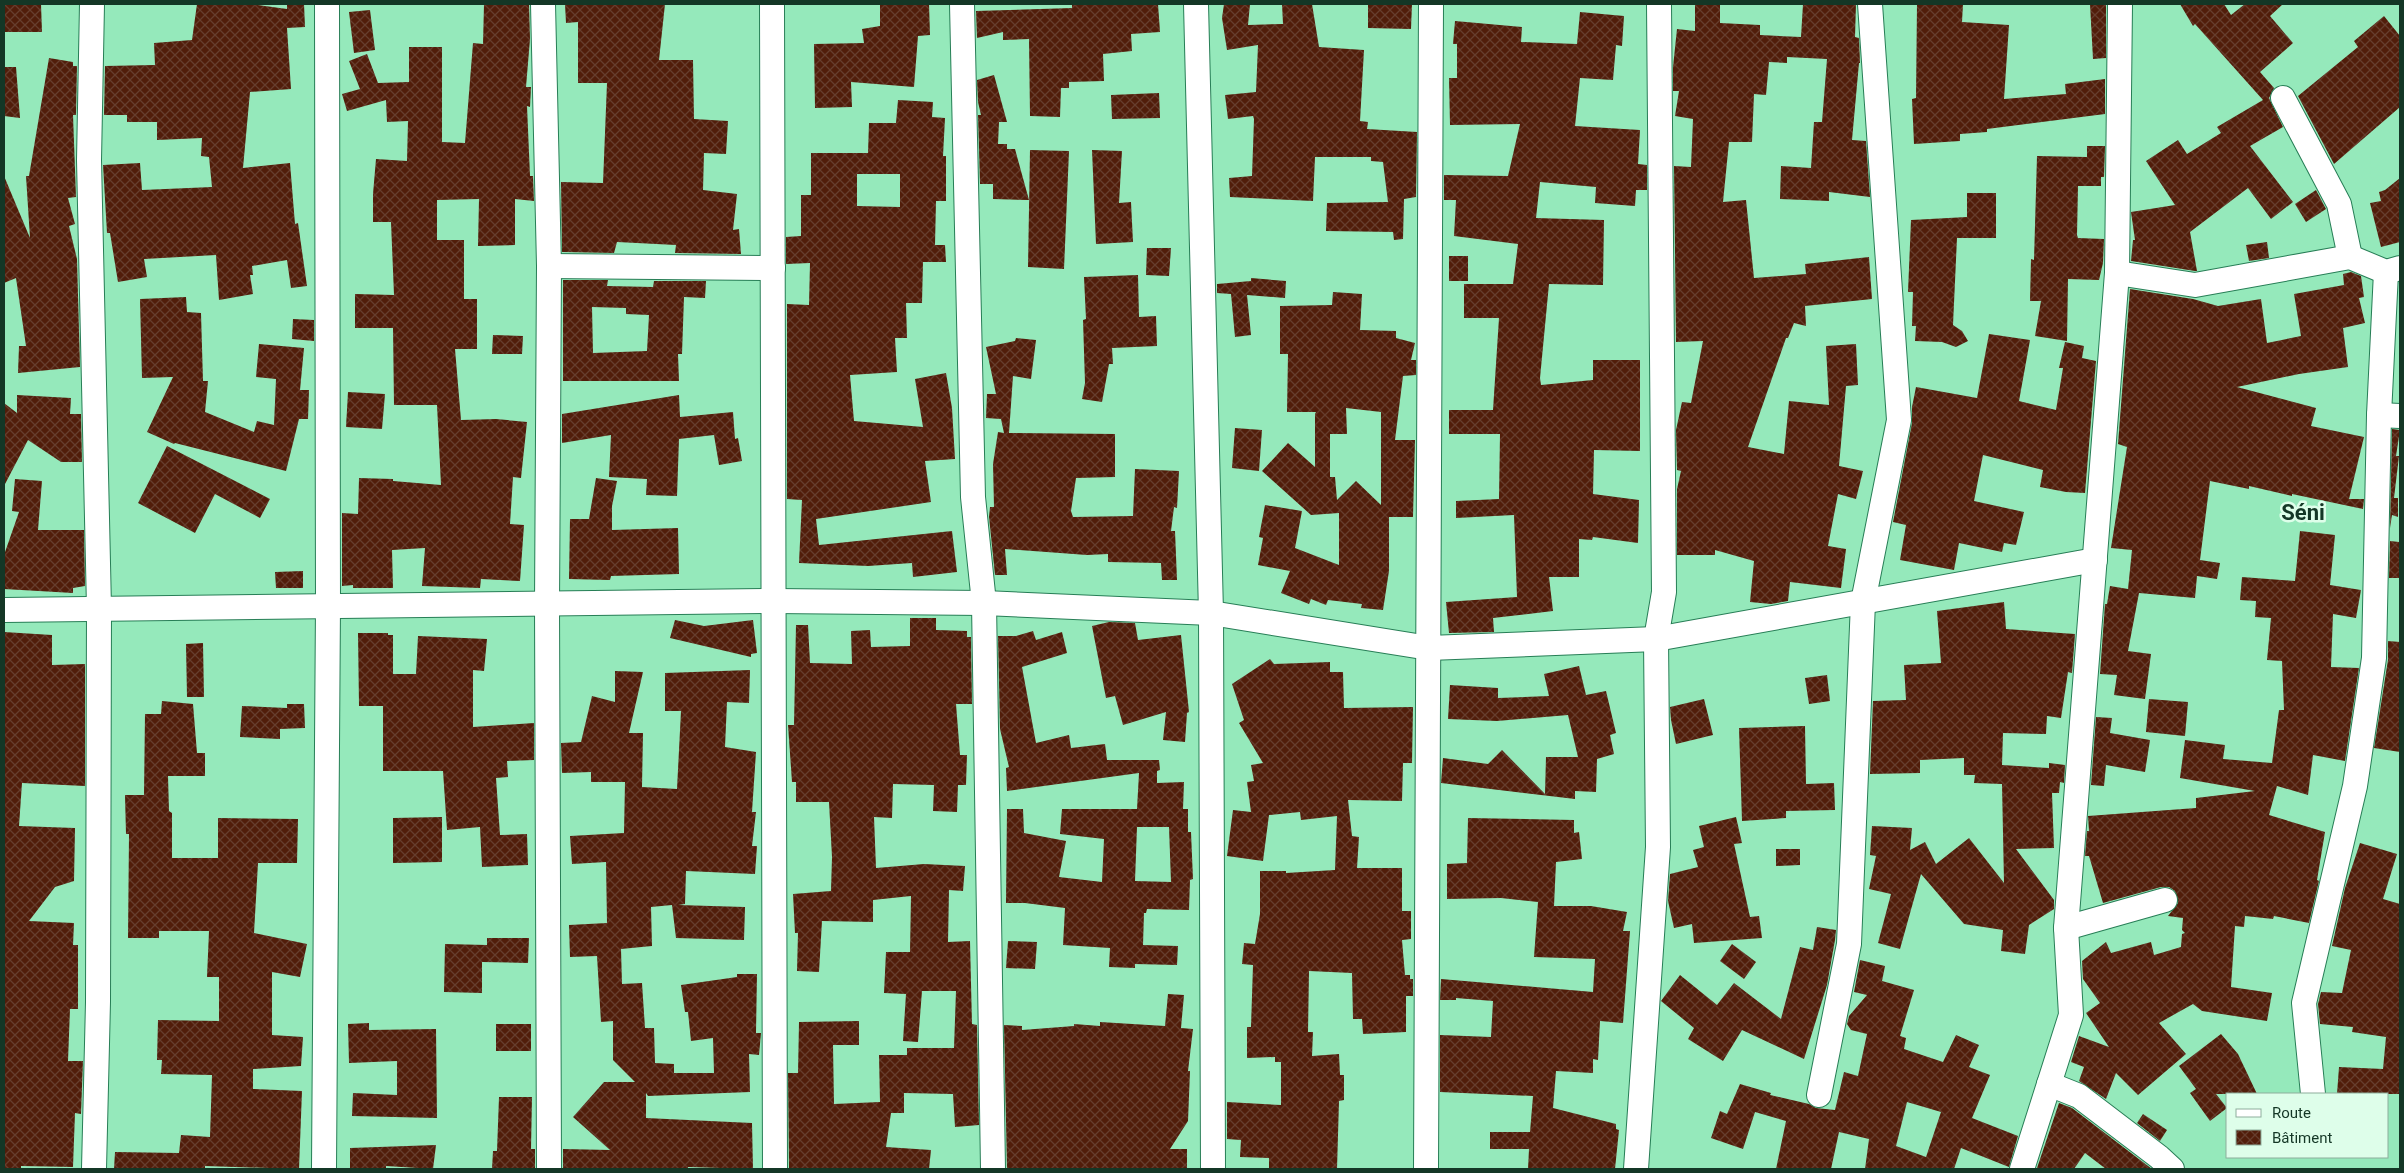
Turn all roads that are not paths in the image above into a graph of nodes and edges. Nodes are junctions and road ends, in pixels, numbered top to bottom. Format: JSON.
{"nodes":[{"id":1,"x":92,"y":4,"type":"edge"},
{"id":2,"x":327,"y":4,"type":"edge"},
{"id":3,"x":542,"y":4,"type":"edge"},
{"id":4,"x":772,"y":4,"type":"edge"},
{"id":5,"x":962,"y":4,"type":"edge"},
{"id":6,"x":1196,"y":4,"type":"edge"},
{"id":7,"x":1431,"y":4,"type":"edge"},
{"id":8,"x":1659,"y":4,"type":"edge"},
{"id":9,"x":1870,"y":4,"type":"edge"},
{"id":10,"x":2120,"y":4,"type":"edge"},
{"id":11,"x":2283,"y":98,"type":"dead end"},
{"id":12,"x":2350,"y":257,"type":"junction"},
{"id":13,"x":549,"y":266,"type":"junction"},
{"id":14,"x":773,"y":268,"type":"junction"},
{"id":15,"x":2393,"y":270,"type":"edge"},
{"id":16,"x":2116,"y":273,"type":"junction"},
{"id":17,"x":2389,"y":415,"type":"edge"},
{"id":18,"x":2095,"y":560,"type":"junction"},
{"id":19,"x":774,"y":601,"type":"junction"},
{"id":20,"x":1863,"y":602,"type":"junction"},
{"id":21,"x":984,"y":603,"type":"junction"},
{"id":22,"x":328,"y":605,"type":"junction"},
{"id":23,"x":547,"y":605,"type":"junction"},
{"id":24,"x":99,"y":608,"type":"junction"},
{"id":25,"x":4,"y":610,"type":"edge"},
{"id":26,"x":1210,"y":613,"type":"junction"},
{"id":27,"x":1656,"y":640,"type":"junction"},
{"id":28,"x":1429,"y":648,"type":"junction"},
{"id":29,"x":2165,"y":900,"type":"dead end"},
{"id":30,"x":2066,"y":928,"type":"junction"},
{"id":31,"x":2050,"y":1084,"type":"junction"},
{"id":32,"x":2313,"y":1093,"type":"edge"},
{"id":33,"x":1820,"y":1095,"type":"dead end"},
{"id":34,"x":94,"y":1169,"type":"edge"},
{"id":35,"x":324,"y":1169,"type":"edge"},
{"id":36,"x":549,"y":1169,"type":"edge"},
{"id":37,"x":775,"y":1169,"type":"edge"},
{"id":38,"x":993,"y":1169,"type":"edge"},
{"id":39,"x":1212,"y":1169,"type":"edge"},
{"id":40,"x":1426,"y":1169,"type":"edge"},
{"id":41,"x":1636,"y":1169,"type":"edge"},
{"id":42,"x":2022,"y":1169,"type":"edge"},
{"id":43,"x":2172,"y":1169,"type":"edge"}],
"edges":[{"from":1,"to":24,"type":"street"},
{"from":2,"to":22,"type":"street"},
{"from":3,"to":13,"type":"street"},
{"from":4,"to":14,"type":"street"},
{"from":5,"to":21,"type":"street"},
{"from":6,"to":26,"type":"street"},
{"from":7,"to":28,"type":"street"},
{"from":8,"to":27,"type":"street"},
{"from":9,"to":20,"type":"street"},
{"from":10,"to":16,"type":"street"},
{"from":11,"to":12,"type":"street"},
{"from":12,"to":15,"type":"street"},
{"from":12,"to":16,"type":"street"},
{"from":13,"to":14,"type":"street"},
{"from":13,"to":23,"type":"street"},
{"from":14,"to":19,"type":"street"},
{"from":15,"to":17,"type":"street"},
{"from":16,"to":18,"type":"street"},
{"from":17,"to":32,"type":"street"},
{"from":18,"to":20,"type":"street"},
{"from":18,"to":30,"type":"street"},
{"from":19,"to":21,"type":"street"},
{"from":19,"to":23,"type":"street"},
{"from":19,"to":37,"type":"street"},
{"from":20,"to":27,"type":"street"},
{"from":20,"to":33,"type":"street"},
{"from":21,"to":26,"type":"street"},
{"from":21,"to":38,"type":"street"},
{"from":22,"to":23,"type":"street"},
{"from":22,"to":24,"type":"street"},
{"from":22,"to":35,"type":"street"},
{"from":23,"to":36,"type":"street"},
{"from":24,"to":25,"type":"street"},
{"from":24,"to":34,"type":"street"},
{"from":26,"to":28,"type":"street"},
{"from":26,"to":39,"type":"street"},
{"from":27,"to":28,"type":"street"},
{"from":27,"to":41,"type":"street"},
{"from":28,"to":40,"type":"street"},
{"from":29,"to":30,"type":"street"},
{"from":30,"to":31,"type":"street"},
{"from":31,"to":42,"type":"street"},
{"from":31,"to":43,"type":"street"}]}
